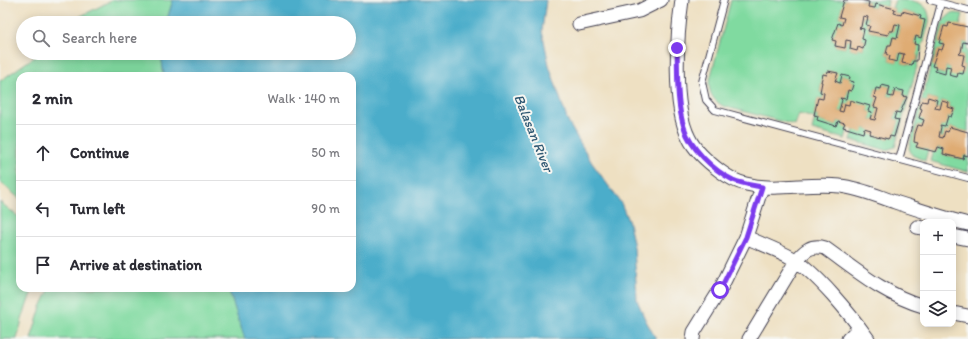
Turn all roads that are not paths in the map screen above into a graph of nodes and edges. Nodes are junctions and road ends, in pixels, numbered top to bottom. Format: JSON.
{"nodes":[{"id":1,"x":661,"y":0,"type":"edge"},
{"id":2,"x":682,"y":0,"type":"edge"},
{"id":3,"x":724,"y":0,"type":"edge"},
{"id":4,"x":930,"y":0,"type":"edge"},
{"id":5,"x":941,"y":3,"type":"junction"},
{"id":6,"x":968,"y":10,"type":"edge"},
{"id":7,"x":579,"y":24,"type":"dead end"},
{"id":8,"x":899,"y":160,"type":"junction"},
{"id":9,"x":968,"y":178,"type":"edge"},
{"id":10,"x":762,"y":187,"type":"junction"},
{"id":11,"x":968,"y":224,"type":"edge"},
{"id":12,"x":746,"y":237,"type":"junction"},
{"id":13,"x":956,"y":237,"type":"edge"},
{"id":14,"x":968,"y":239,"type":"edge"},
{"id":15,"x":796,"y":261,"type":"junction"},
{"id":16,"x":920,"y":305,"type":"edge"},
{"id":17,"x":956,"y":314,"type":"edge"},
{"id":18,"x":968,"y":316,"type":"edge"},
{"id":19,"x":859,"y":328,"type":"junction"},
{"id":20,"x":693,"y":339,"type":"edge"},
{"id":21,"x":749,"y":339,"type":"edge"},
{"id":22,"x":848,"y":339,"type":"edge"},
{"id":23,"x":868,"y":339,"type":"edge"}],
"edges":[{"from":1,"to":7,"type":"street"},
{"from":2,"to":10,"type":"street"},
{"from":3,"to":8,"type":"lane"},
{"from":4,"to":5,"type":"lane"},
{"from":5,"to":6,"type":"lane"},
{"from":5,"to":8,"type":"lane"},
{"from":8,"to":9,"type":"lane"},
{"from":10,"to":11,"type":"street"},
{"from":10,"to":12,"type":"street"},
{"from":12,"to":15,"type":"street"},
{"from":12,"to":20,"type":"street"},
{"from":13,"to":14,"type":"street"},
{"from":15,"to":16,"type":"street"},
{"from":15,"to":19,"type":"street"},
{"from":15,"to":21,"type":"street"},
{"from":17,"to":18,"type":"street"},
{"from":19,"to":22,"type":"street"},
{"from":19,"to":23,"type":"street"}]}
